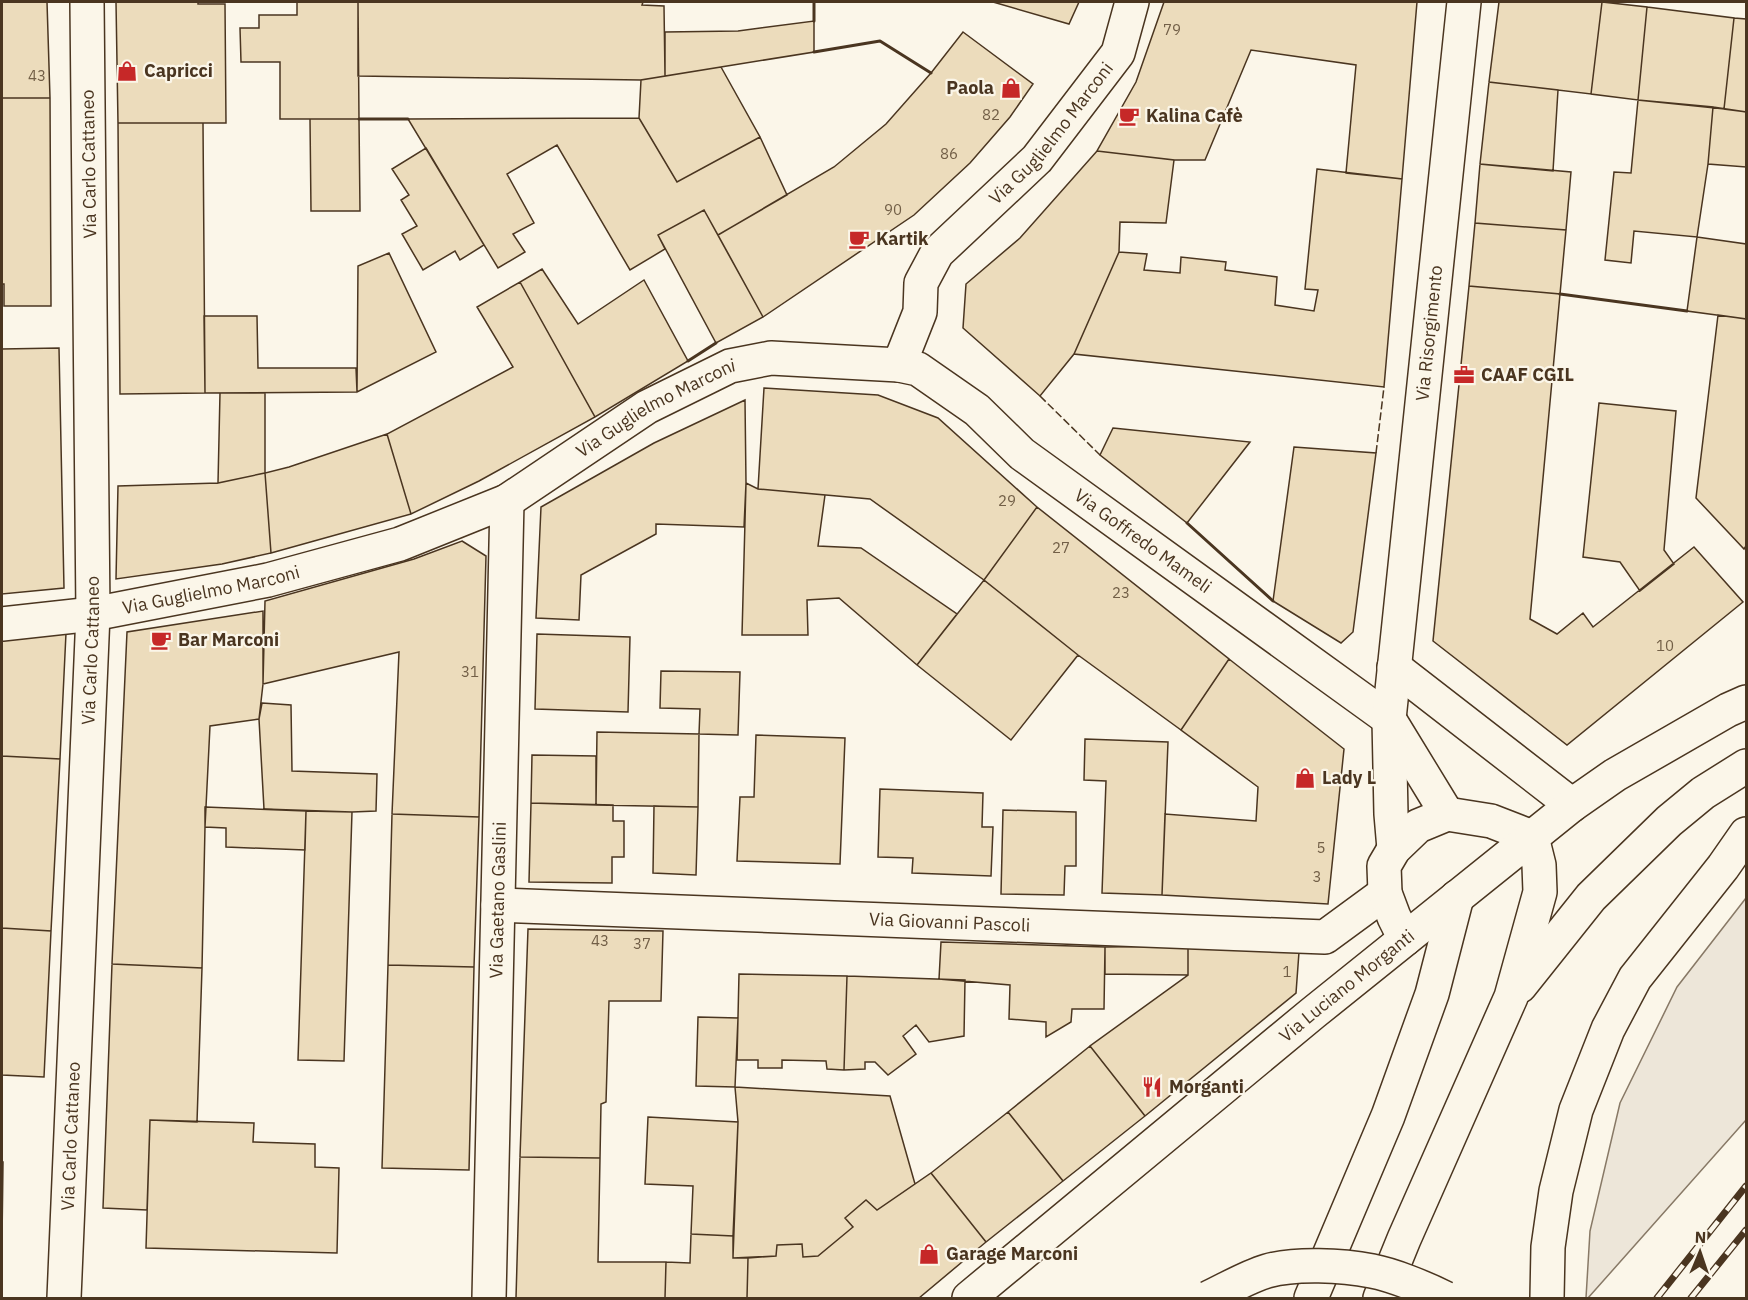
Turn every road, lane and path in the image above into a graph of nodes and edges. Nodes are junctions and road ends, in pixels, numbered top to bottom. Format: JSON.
{"nodes":[{"id":1,"x":87,"y":2,"type":"edge"},
{"id":2,"x":1132,"y":2,"type":"edge"},
{"id":3,"x":1464,"y":2,"type":"edge"},
{"id":4,"x":899,"y":364,"type":"junction"},
{"id":5,"x":507,"y":501,"type":"junction"},
{"id":6,"x":93,"y":614,"type":"junction"},
{"id":7,"x":2,"y":624,"type":"edge"},
{"id":8,"x":1394,"y":667,"type":"junction"},
{"id":9,"x":1746,"y":702,"type":"edge"},
{"id":10,"x":1389,"y":719,"type":"junction"},
{"id":11,"x":1746,"y":766,"type":"edge"},
{"id":12,"x":1572,"y":805,"type":"junction"},
{"id":13,"x":1447,"y":814,"type":"junction"},
{"id":14,"x":1746,"y":834,"type":"edge"},
{"id":15,"x":1532,"y":837,"type":"junction"},
{"id":16,"x":1394,"y":849,"type":"junction"},
{"id":17,"x":1385,"y":893,"type":"junction"},
{"id":18,"x":1457,"y":897,"type":"junction"},
{"id":19,"x":498,"y":905,"type":"junction"},
{"id":20,"x":1405,"y":939,"type":"junction"},
{"id":21,"x":1432,"y":994,"type":"junction"},
{"id":22,"x":1511,"y":997,"type":"junction"},
{"id":23,"x":64,"y":1299,"type":"edge"},
{"id":24,"x":489,"y":1299,"type":"edge"},
{"id":25,"x":969,"y":1299,"type":"edge"},
{"id":26,"x":1208,"y":1299,"type":"edge"},
{"id":27,"x":1311,"y":1299,"type":"edge"},
{"id":28,"x":1380,"y":1299,"type":"edge"},
{"id":29,"x":1445,"y":1299,"type":"edge"},
{"id":30,"x":1547,"y":1299,"type":"edge"}],
"edges":[{"from":1,"to":6,"type":"street","name":"Via Carlo Cattaneo"},
{"from":2,"to":4,"type":"street","name":"Via Guglielmo Marconi"},
{"from":3,"to":8,"type":"street","name":"Via Risorgimento"},
{"from":4,"to":5,"type":"street","name":"Via Guglielmo Marconi"},
{"from":4,"to":10,"type":"street","name":"Via Goffredo Mameli"},
{"from":5,"to":6,"type":"street","name":"Via Guglielmo Marconi"},
{"from":5,"to":19,"type":"street","name":"Via Gaetano Gaslini"},
{"from":6,"to":7,"type":"street","name":"Via Guglielmo Marconi"},
{"from":6,"to":23,"type":"street","name":"Via Carlo Cattaneo"},
{"from":8,"to":10,"type":"street","name":"Via Risorgimento"},
{"from":8,"to":12,"type":"street"},
{"from":9,"to":12,"type":"street","name":"Via Luciano Morganti"},
{"from":10,"to":13,"type":"street"},
{"from":10,"to":16,"type":"street","name":"Via Risorgimento"},
{"from":11,"to":22,"type":"street"},
{"from":12,"to":15,"type":"street","name":"Via Luciano Morganti"},
{"from":13,"to":15,"type":"street"},
{"from":13,"to":16,"type":"street","name":"Via Risorgimento"},
{"from":14,"to":30,"type":"street"},
{"from":15,"to":18,"type":"street","name":"Via Luciano Morganti"},
{"from":15,"to":22,"type":"street"},
{"from":16,"to":17,"type":"street","name":"Via Risorgimento"},
{"from":17,"to":19,"type":"street","name":"Via Giovanni Pascoli"},
{"from":17,"to":20,"type":"street","name":"Via Risorgimento"},
{"from":18,"to":20,"type":"street","name":"Via Luciano Morganti"},
{"from":18,"to":21,"type":"street"},
{"from":19,"to":24,"type":"street","name":"Via Gaetano Gaslini"},
{"from":20,"to":21,"type":"street","name":"Via Risorgimento"},
{"from":20,"to":25,"type":"street","name":"Via Luciano Morganti"},
{"from":21,"to":27,"type":"street"},
{"from":22,"to":28,"type":"street"},
{"from":26,"to":29,"type":"street","bridge":true}]}
